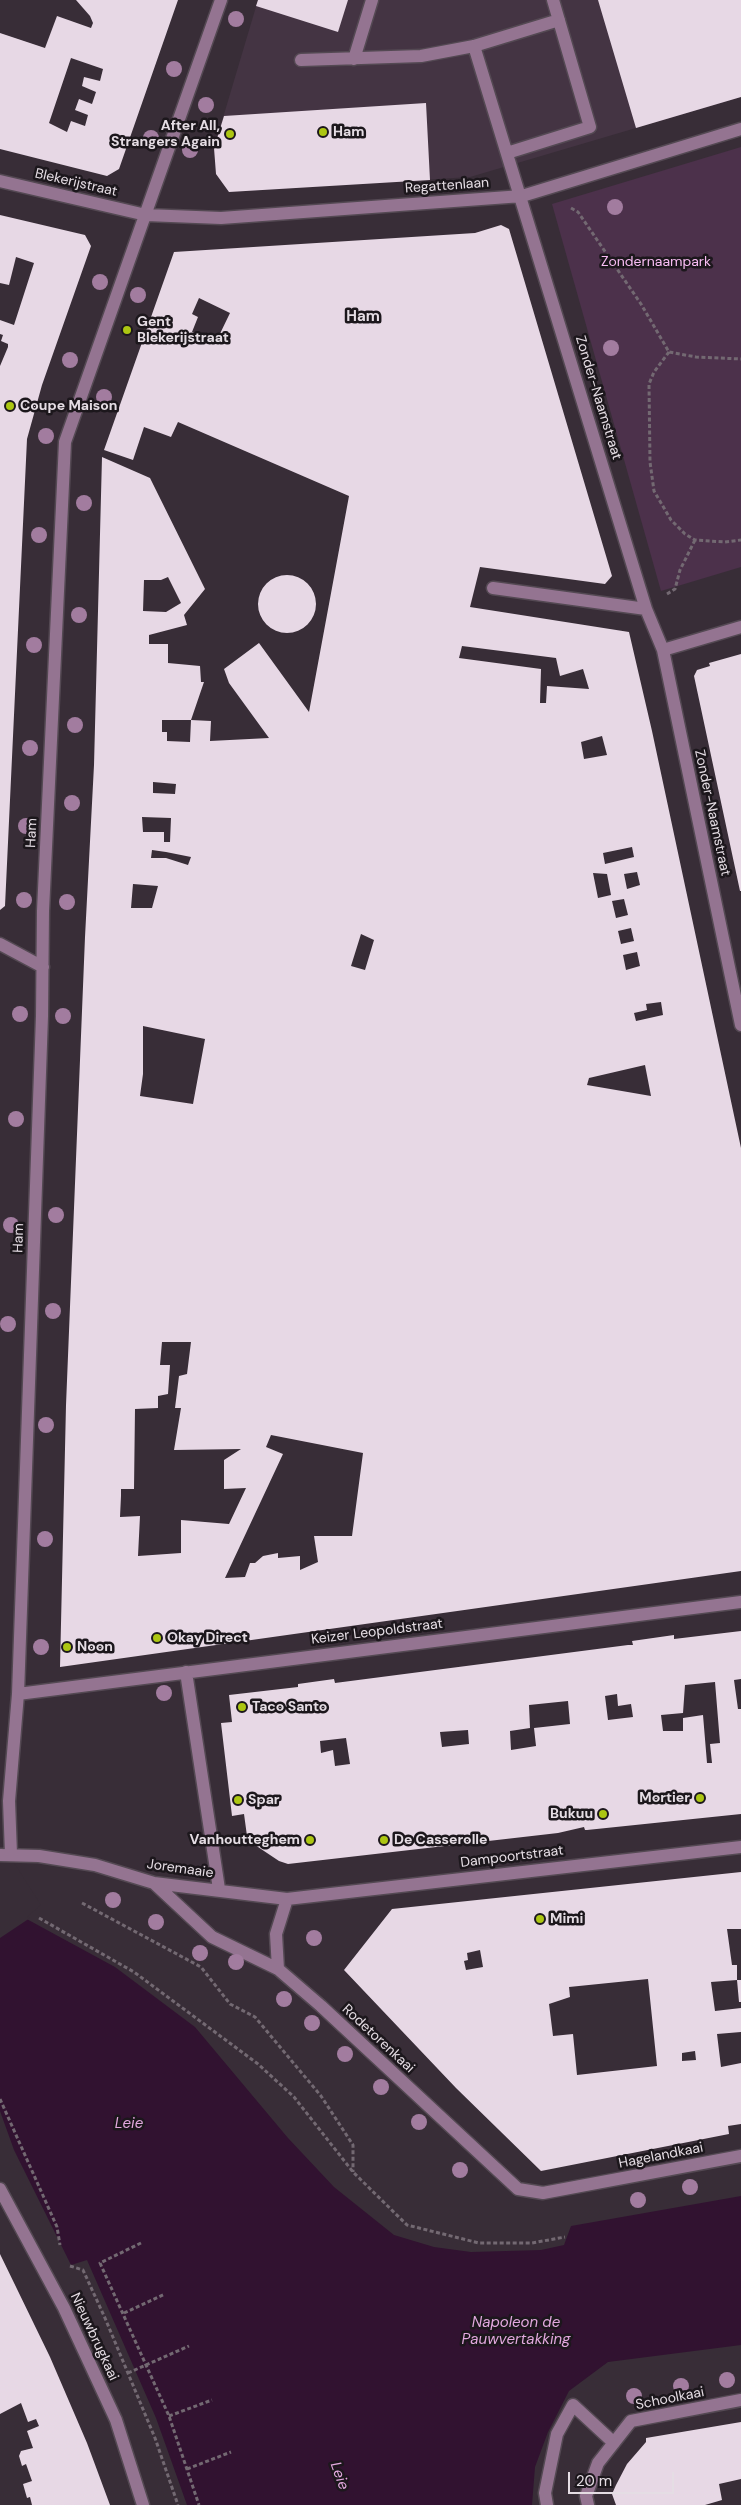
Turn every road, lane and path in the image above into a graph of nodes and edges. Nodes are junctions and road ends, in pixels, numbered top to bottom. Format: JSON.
{"nodes":[{"id":1,"x":221,"y":0,"type":"edge"},
{"id":2,"x":372,"y":0,"type":"edge"},
{"id":3,"x":554,"y":0,"type":"edge"},
{"id":4,"x":559,"y":20,"type":"junction"},
{"id":5,"x":474,"y":46,"type":"junction"},
{"id":6,"x":354,"y":59,"type":"junction"},
{"id":7,"x":301,"y":60,"type":"dead end"},
{"id":8,"x":741,"y":129,"type":"edge"},
{"id":9,"x":507,"y":152,"type":"junction"},
{"id":10,"x":0,"y":181,"type":"edge"},
{"id":11,"x":522,"y":196,"type":"junction"},
{"id":12,"x":563,"y":204,"type":"dead end"},
{"id":13,"x":146,"y":215,"type":"junction"},
{"id":14,"x":669,"y":352,"type":"junction"},
{"id":15,"x":741,"y":359,"type":"edge"},
{"id":16,"x":695,"y":540,"type":"junction"},
{"id":17,"x":741,"y":540,"type":"edge"},
{"id":18,"x":493,"y":588,"type":"dead end"},
{"id":19,"x":646,"y":609,"type":"junction"},
{"id":20,"x":741,"y":627,"type":"edge"},
{"id":21,"x":662,"y":650,"type":"junction"},
{"id":22,"x":0,"y":944,"type":"edge"},
{"id":23,"x":43,"y":967,"type":"junction"},
{"id":24,"x":741,"y":1025,"type":"edge"},
{"id":25,"x":741,"y":1602,"type":"edge"},
{"id":26,"x":186,"y":1672,"type":"junction"},
{"id":27,"x":18,"y":1694,"type":"junction"},
{"id":28,"x":741,"y":1847,"type":"edge"},
{"id":29,"x":5,"y":1855,"type":"edge"},
{"id":30,"x":154,"y":1883,"type":"junction"},
{"id":31,"x":219,"y":1889,"type":"junction"},
{"id":32,"x":287,"y":1899,"type":"junction"},
{"id":33,"x":82,"y":1903,"type":"dead end"},
{"id":34,"x":39,"y":1918,"type":"dead end"},
{"id":35,"x":278,"y":1969,"type":"junction"},
{"id":36,"x":0,"y":2099,"type":"edge"},
{"id":37,"x":741,"y":2156,"type":"edge"},
{"id":38,"x":353,"y":2172,"type":"junction"},
{"id":39,"x":586,"y":2185,"type":"joint"},
{"id":40,"x":0,"y":2189,"type":"edge"},
{"id":41,"x":565,"y":2237,"type":"dead end"},
{"id":42,"x":141,"y":2243,"type":"dead end"},
{"id":43,"x":62,"y":2254,"type":"dead end"},
{"id":44,"x":83,"y":2270,"type":"dead end"},
{"id":45,"x":165,"y":2294,"type":"dead end"},
{"id":46,"x":124,"y":2313,"type":"junction"},
{"id":47,"x":189,"y":2346,"type":"dead end"},
{"id":48,"x":148,"y":2365,"type":"junction"},
{"id":49,"x":128,"y":2373,"type":"junction"},
{"id":50,"x":212,"y":2400,"type":"dead end"},
{"id":51,"x":741,"y":2400,"type":"edge"},
{"id":52,"x":169,"y":2416,"type":"junction"},
{"id":53,"x":614,"y":2443,"type":"junction"},
{"id":54,"x":231,"y":2452,"type":"dead end"},
{"id":55,"x":187,"y":2469,"type":"junction"},
{"id":56,"x":144,"y":2505,"type":"edge"},
{"id":57,"x":178,"y":2505,"type":"edge"},
{"id":58,"x":200,"y":2505,"type":"edge"},
{"id":59,"x":547,"y":2505,"type":"edge"},
{"id":60,"x":588,"y":2505,"type":"edge"}],
"edges":[{"from":1,"to":13,"type":"street","name":"Ham"},
{"from":2,"to":6,"type":"street"},
{"from":3,"to":4,"type":"street"},
{"from":4,"to":5,"type":"street"},
{"from":4,"to":9,"type":"street"},
{"from":5,"to":6,"type":"street"},
{"from":5,"to":9,"type":"street","name":"Zonder-Naamstraat"},
{"from":6,"to":7,"type":"street"},
{"from":8,"to":11,"type":"street","name":"Regattenlaan"},
{"from":9,"to":11,"type":"street","name":"Zonder-Naamstraat"},
{"from":10,"to":13,"type":"street","name":"Blekerijstraat"},
{"from":11,"to":13,"type":"street","name":"Regattenlaan"},
{"from":11,"to":19,"type":"street","name":"Zonder-Naamstraat"},
{"from":12,"to":14,"type":"path"},
{"from":13,"to":23,"type":"street","name":"Ham"},
{"from":14,"to":15,"type":"path"},
{"from":14,"to":16,"type":"path"},
{"from":16,"to":17,"type":"path"},
{"from":16,"to":19,"type":"path"},
{"from":18,"to":19,"type":"street"},
{"from":19,"to":21,"type":"street","name":"Zonder-Naamstraat"},
{"from":20,"to":21,"type":"street"},
{"from":21,"to":24,"type":"street","name":"Zonder-Naamstraat"},
{"from":22,"to":23,"type":"street"},
{"from":23,"to":27,"type":"street","name":"Ham"},
{"from":25,"to":26,"type":"street","name":"Keizer Leopoldstraat"},
{"from":26,"to":27,"type":"street","name":"Keizer Leopoldstraat"},
{"from":26,"to":31,"type":"street","name":"Joremaaie"},
{"from":27,"to":29,"type":"street","name":"Ham"},
{"from":28,"to":32,"type":"street","name":"Dampoortstraat"},
{"from":29,"to":30,"type":"street","name":"Joremaaie"},
{"from":30,"to":31,"type":"street","name":"Joremaaie"},
{"from":30,"to":35,"type":"street","name":"Rodetorenkaai"},
{"from":31,"to":32,"type":"street","name":"Dampoortstraat"},
{"from":32,"to":35,"type":"street"},
{"from":33,"to":38,"type":"path"},
{"from":34,"to":38,"type":"path"},
{"from":35,"to":39,"type":"street","name":"Rodetorenkaai"},
{"from":36,"to":43,"type":"path"},
{"from":37,"to":39,"type":"street","name":"Hagelandkaai"},
{"from":38,"to":41,"type":"path"},
{"from":40,"to":56,"type":"street","name":"Nieuwbrugkaai"},
{"from":42,"to":46,"type":"path"},
{"from":44,"to":49,"type":"path"},
{"from":45,"to":46,"type":"path"},
{"from":46,"to":48,"type":"path"},
{"from":47,"to":48,"type":"path"},
{"from":48,"to":49,"type":"path"},
{"from":48,"to":52,"type":"path"},
{"from":49,"to":57,"type":"path"},
{"from":50,"to":52,"type":"path"},
{"from":51,"to":53,"type":"street","name":"Schoolkaai"},
{"from":52,"to":55,"type":"path"},
{"from":53,"to":59,"type":"street"},
{"from":53,"to":60,"type":"street","name":"Schoolkaai"},
{"from":54,"to":55,"type":"path"},
{"from":55,"to":58,"type":"path"}]}
